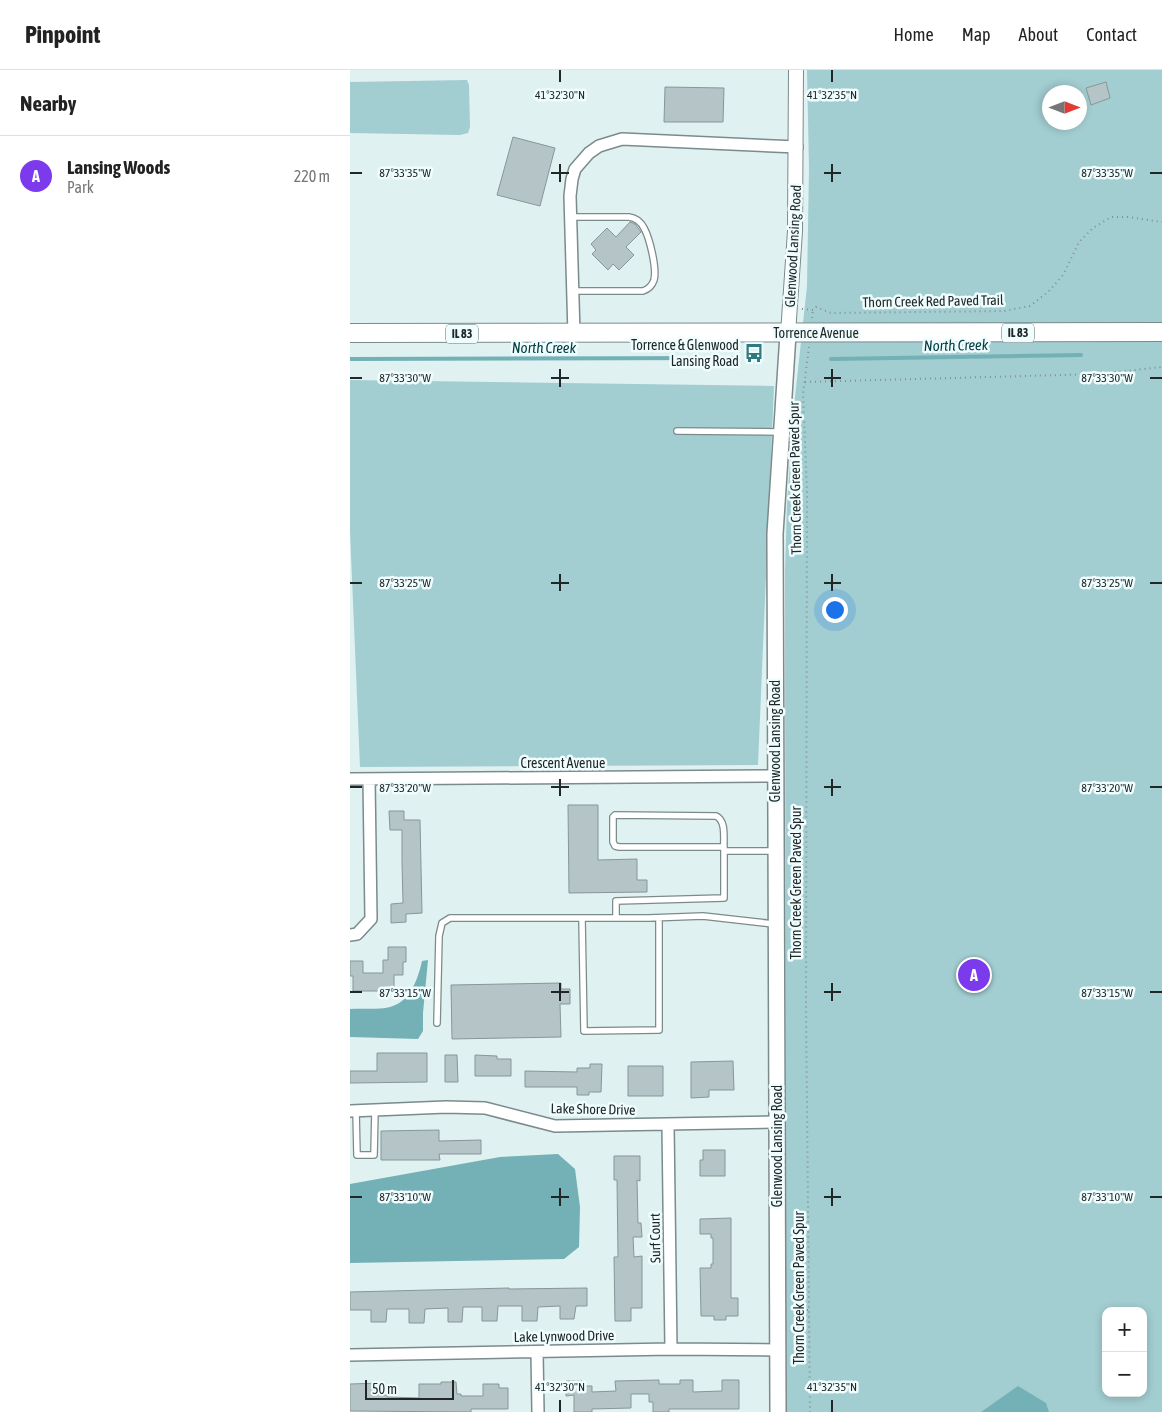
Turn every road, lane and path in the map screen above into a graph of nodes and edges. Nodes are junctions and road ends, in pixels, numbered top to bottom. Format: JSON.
{"nodes":[{"id":1,"x":796,"y":70,"type":"edge"},
{"id":2,"x":797,"y":147,"type":"junction"},
{"id":3,"x":570,"y":217,"type":"junction"},
{"id":4,"x":1162,"y":222,"type":"edge"},
{"id":5,"x":573,"y":291,"type":"junction"},
{"id":6,"x":813,"y":310,"type":"dead end"},
{"id":7,"x":1162,"y":332,"type":"edge"},
{"id":8,"x":350,"y":333,"type":"edge"},
{"id":9,"x":574,"y":334,"type":"junction"},
{"id":10,"x":788,"y":334,"type":"junction"},
{"id":11,"x":808,"y":355,"type":"dead end"},
{"id":12,"x":1162,"y":367,"type":"edge"},
{"id":13,"x":805,"y":382,"type":"junction"},
{"id":14,"x":677,"y":431,"type":"dead end"},
{"id":15,"x":780,"y":432,"type":"junction"},
{"id":16,"x":776,"y":776,"type":"junction"},
{"id":17,"x":350,"y":779,"type":"edge"},
{"id":18,"x":369,"y":779,"type":"junction"},
{"id":19,"x":724,"y":849,"type":"junction"},
{"id":20,"x":776,"y":850,"type":"junction"},
{"id":21,"x":616,"y":918,"type":"junction"},
{"id":22,"x":659,"y":918,"type":"junction"},
{"id":23,"x":582,"y":919,"type":"junction"},
{"id":24,"x":776,"y":924,"type":"junction"},
{"id":25,"x":350,"y":935,"type":"edge"},
{"id":26,"x":437,"y":1023,"type":"dead end"},
{"id":27,"x":375,"y":1110,"type":"junction"},
{"id":28,"x":353,"y":1111,"type":"edge"},
{"id":29,"x":777,"y":1122,"type":"junction"},
{"id":30,"x":668,"y":1125,"type":"junction"},
{"id":31,"x":778,"y":1310,"type":"junction"},
{"id":32,"x":809,"y":1310,"type":"junction"},
{"id":33,"x":672,"y":1349,"type":"junction"},
{"id":34,"x":778,"y":1350,"type":"junction"},
{"id":35,"x":538,"y":1352,"type":"junction"},
{"id":36,"x":350,"y":1355,"type":"edge"},
{"id":37,"x":538,"y":1412,"type":"edge"},
{"id":38,"x":778,"y":1412,"type":"edge"},
{"id":39,"x":810,"y":1412,"type":"edge"}],
"edges":[{"from":1,"to":2,"type":"street","name":"Glenwood Lansing Road"},
{"from":2,"to":3,"type":"street"},
{"from":2,"to":10,"type":"street","name":"Glenwood Lansing Road"},
{"from":3,"to":5,"type":"street"},
{"from":3,"to":5,"type":"lane"},
{"from":4,"to":6,"type":"path","name":"Thorn Creek Red Paved Trail"},
{"from":5,"to":9,"type":"street"},
{"from":7,"to":10,"type":"main road","name":"Torrence Avenue","number":"IL 83"},
{"from":8,"to":9,"type":"main road","name":"Torrence Avenue","number":"IL 83"},
{"from":9,"to":10,"type":"main road","name":"Torrence Avenue","number":"IL 83"},
{"from":10,"to":15,"type":"main road","name":"Glenwood Lansing Road"},
{"from":11,"to":13,"type":"path","name":"Thorn Creek Green Paved Spur"},
{"from":12,"to":13,"type":"path"},
{"from":13,"to":32,"type":"path","name":"Thorn Creek Green Paved Spur"},
{"from":14,"to":15,"type":"lane"},
{"from":15,"to":16,"type":"main road","name":"Glenwood Lansing Road"},
{"from":16,"to":18,"type":"street","name":"Crescent Avenue"},
{"from":16,"to":20,"type":"main road","name":"Glenwood Lansing Road"},
{"from":17,"to":18,"type":"street","name":"Crescent Avenue"},
{"from":18,"to":25,"type":"street"},
{"from":19,"to":19,"type":"lane"},
{"from":19,"to":20,"type":"lane"},
{"from":19,"to":21,"type":"lane"},
{"from":20,"to":24,"type":"main road","name":"Glenwood Lansing Road"},
{"from":21,"to":22,"type":"lane"},
{"from":21,"to":23,"type":"lane"},
{"from":22,"to":23,"type":"lane"},
{"from":22,"to":24,"type":"lane"},
{"from":23,"to":26,"type":"lane"},
{"from":24,"to":29,"type":"main road","name":"Glenwood Lansing Road"},
{"from":27,"to":28,"type":"street","name":"Lake Shore Drive"},
{"from":27,"to":28,"type":"lane"},
{"from":27,"to":30,"type":"street","name":"Lake Shore Drive"},
{"from":29,"to":30,"type":"street","name":"Lake Shore Drive"},
{"from":29,"to":31,"type":"main road","name":"Glenwood Lansing Road"},
{"from":30,"to":33,"type":"street","name":"Surf Court"},
{"from":31,"to":32,"type":"path"},
{"from":31,"to":34,"type":"main road","name":"Glenwood Lansing Road"},
{"from":32,"to":39,"type":"path","name":"Thorn Creek Green Paved Spur"},
{"from":33,"to":34,"type":"street","name":"Lake Lynwood Drive"},
{"from":33,"to":35,"type":"street","name":"Lake Lynwood Drive"},
{"from":34,"to":38,"type":"main road","name":"Glenwood Lansing Road"},
{"from":35,"to":36,"type":"street","name":"Lake Lynwood Drive"},
{"from":35,"to":37,"type":"street"}]}
